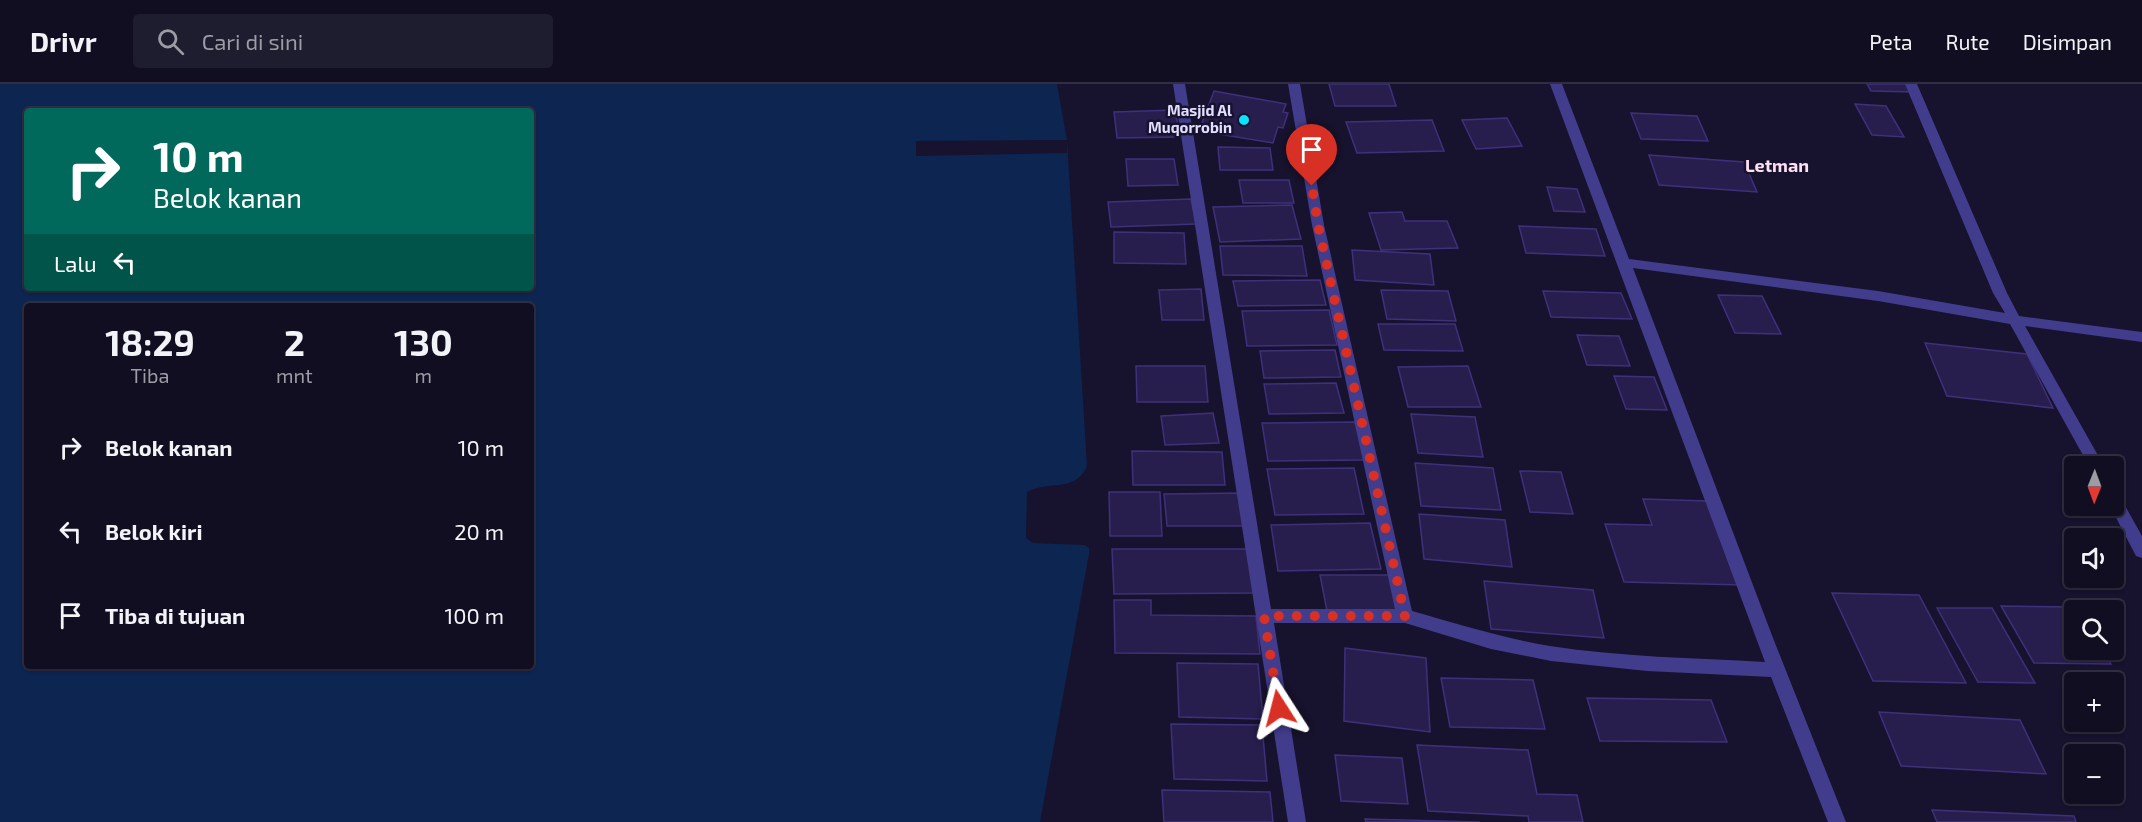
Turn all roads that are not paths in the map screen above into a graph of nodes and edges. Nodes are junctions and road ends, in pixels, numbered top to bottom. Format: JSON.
{"nodes":[{"id":1,"x":1179,"y":84,"type":"edge"},
{"id":2,"x":1294,"y":84,"type":"edge"},
{"id":3,"x":1556,"y":84,"type":"edge"},
{"id":4,"x":1911,"y":84,"type":"edge"},
{"id":5,"x":1626,"y":263,"type":"junction"},
{"id":6,"x":2015,"y":320,"type":"junction"},
{"id":7,"x":2142,"y":338,"type":"edge"},
{"id":8,"x":2090,"y":456,"type":"edge"},
{"id":9,"x":2123,"y":516,"type":"edge"},
{"id":10,"x":2142,"y":551,"type":"edge"},
{"id":11,"x":1264,"y":616,"type":"junction"},
{"id":12,"x":1405,"y":616,"type":"junction"},
{"id":13,"x":1776,"y":670,"type":"junction"},
{"id":14,"x":1297,"y":822,"type":"edge"},
{"id":15,"x":1837,"y":822,"type":"edge"}],
"edges":[{"from":1,"to":11,"type":"street"},
{"from":2,"to":12,"type":"street"},
{"from":3,"to":5,"type":"street"},
{"from":4,"to":6,"type":"street"},
{"from":5,"to":6,"type":"street"},
{"from":5,"to":13,"type":"street"},
{"from":6,"to":7,"type":"street"},
{"from":6,"to":8,"type":"street"},
{"from":9,"to":10,"type":"street"},
{"from":11,"to":12,"type":"street"},
{"from":11,"to":14,"type":"street"},
{"from":12,"to":13,"type":"street"},
{"from":13,"to":15,"type":"street"}]}
